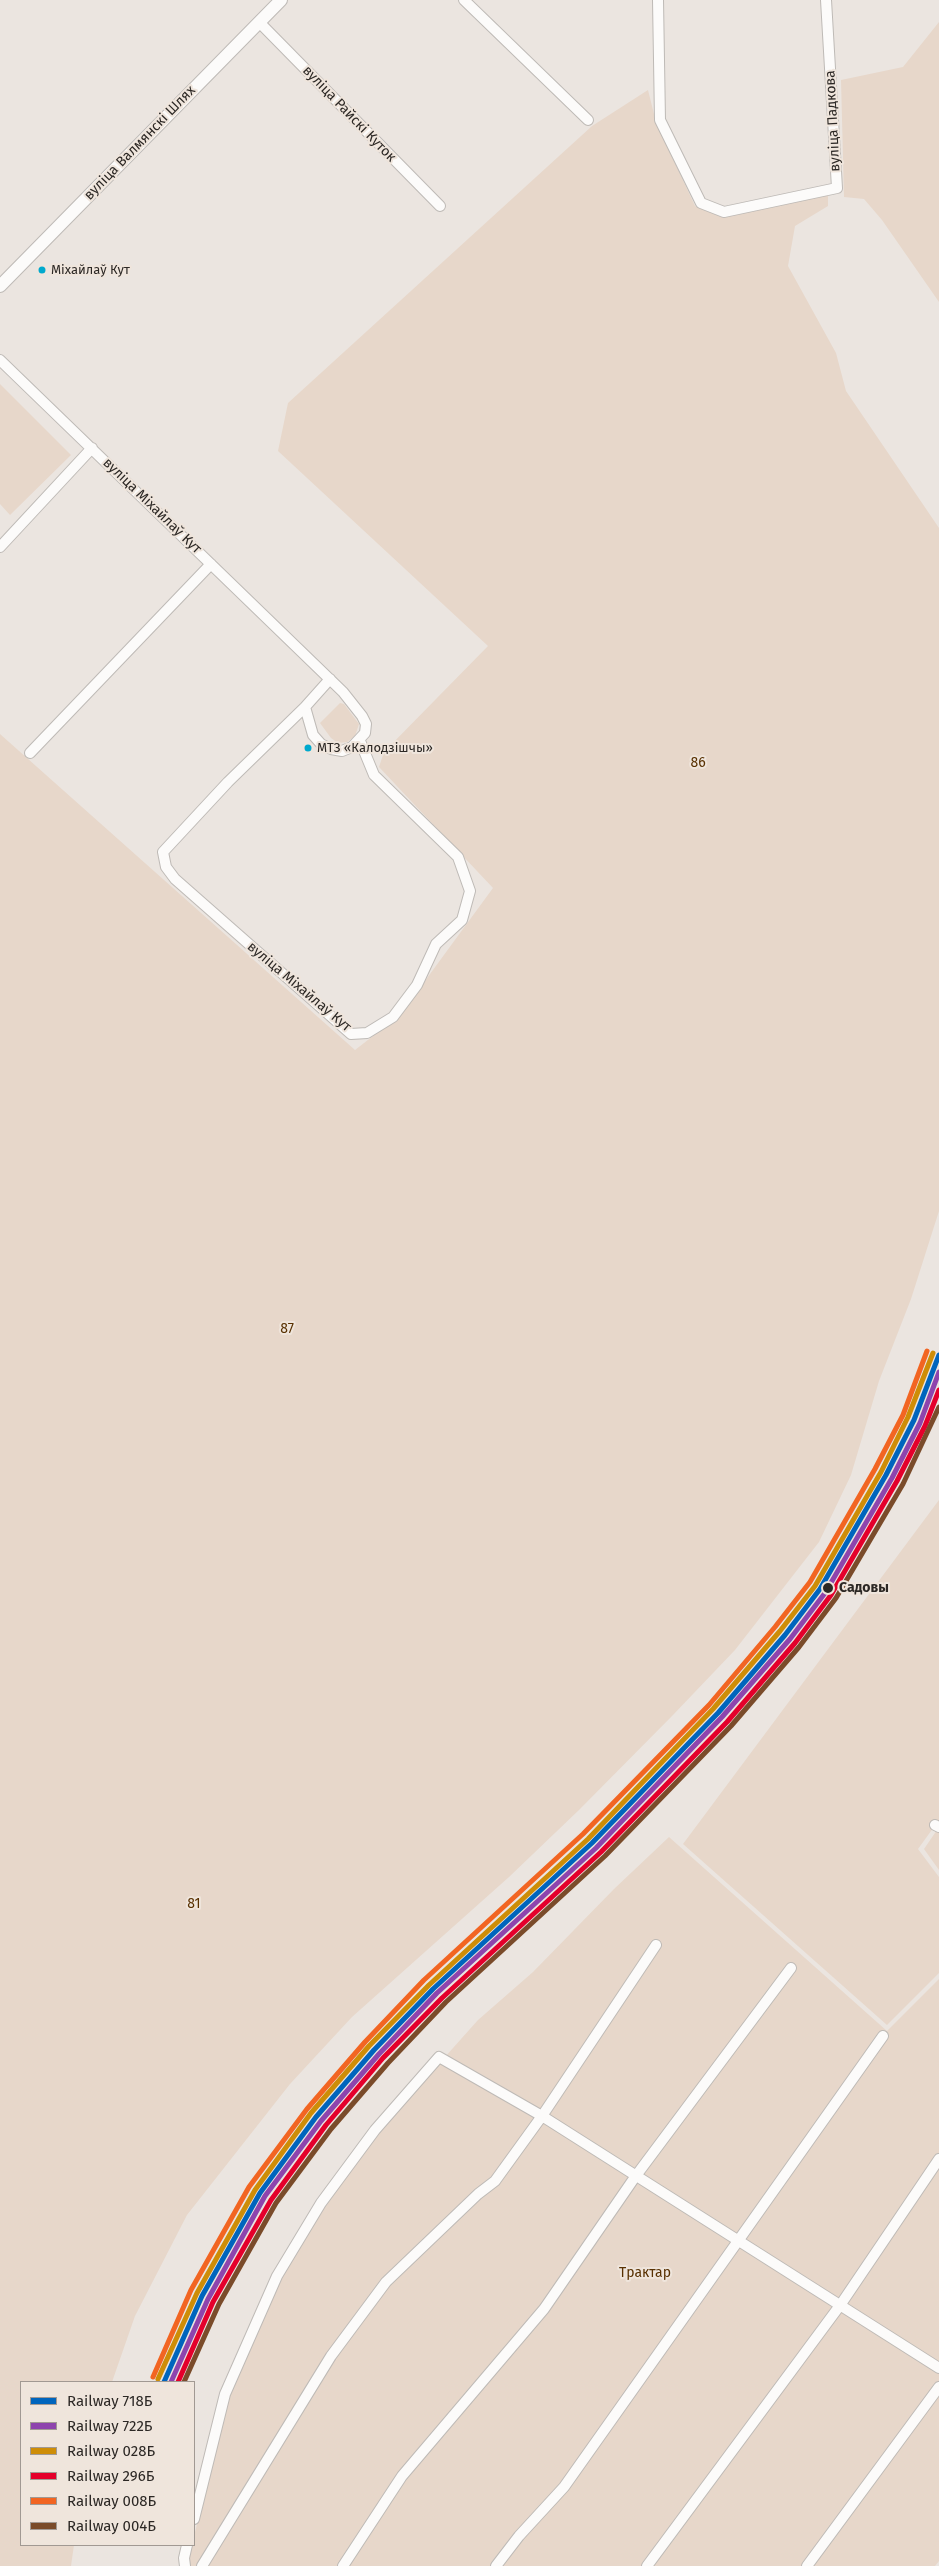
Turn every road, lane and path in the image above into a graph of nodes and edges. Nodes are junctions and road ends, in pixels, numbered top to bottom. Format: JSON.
{"nodes":[{"id":1,"x":281,"y":0,"type":"edge"},
{"id":2,"x":464,"y":0,"type":"edge"},
{"id":3,"x":658,"y":0,"type":"edge"},
{"id":4,"x":826,"y":0,"type":"edge"},
{"id":5,"x":259,"y":22,"type":"junction"},
{"id":6,"x":588,"y":120,"type":"dead end"},
{"id":7,"x":440,"y":206,"type":"dead end"},
{"id":8,"x":0,"y":286,"type":"edge"},
{"id":9,"x":0,"y":360,"type":"edge"},
{"id":10,"x":92,"y":448,"type":"junction"},
{"id":11,"x":0,"y":547,"type":"edge"},
{"id":12,"x":212,"y":564,"type":"junction"},
{"id":13,"x":330,"y":679,"type":"junction"},
{"id":14,"x":305,"y":707,"type":"junction"},
{"id":15,"x":360,"y":741,"type":"junction"},
{"id":16,"x":30,"y":753,"type":"dead end"},
{"id":17,"x":656,"y":1945,"type":"dead end"},
{"id":18,"x":791,"y":1968,"type":"dead end"},
{"id":19,"x":883,"y":2036,"type":"dead end"},
{"id":20,"x":542,"y":2116,"type":"junction"},
{"id":21,"x":939,"y":2159,"type":"edge"},
{"id":22,"x":635,"y":2177,"type":"junction"},
{"id":23,"x":738,"y":2241,"type":"junction"},
{"id":24,"x":841,"y":2304,"type":"junction"},
{"id":25,"x":939,"y":2368,"type":"edge"},
{"id":26,"x":939,"y":2387,"type":"edge"},
{"id":27,"x":195,"y":2515,"type":"edge"},
{"id":28,"x":187,"y":2546,"type":"edge"},
{"id":29,"x":185,"y":2566,"type":"edge"},
{"id":30,"x":202,"y":2566,"type":"edge"},
{"id":31,"x":343,"y":2566,"type":"edge"},
{"id":32,"x":496,"y":2566,"type":"edge"},
{"id":33,"x":647,"y":2566,"type":"edge"},
{"id":34,"x":807,"y":2566,"type":"edge"}],
"edges":[{"from":1,"to":5,"type":"street","name":"вуліца Валмянскі Шлях"},
{"from":2,"to":6,"type":"street"},
{"from":3,"to":4,"type":"street","name":"вуліца Падкова"},
{"from":5,"to":7,"type":"street","name":"вуліца Райскі Куток"},
{"from":5,"to":8,"type":"street","name":"вуліца Валмянскі Шлях"},
{"from":9,"to":10,"type":"street","name":"вуліца Міхайлаў Кут"},
{"from":10,"to":11,"type":"street","name":"вуліца Міхайлаў Кут"},
{"from":10,"to":12,"type":"street","name":"вуліца Міхайлаў Кут"},
{"from":12,"to":13,"type":"street","name":"вуліца Міхайлаў Кут"},
{"from":12,"to":16,"type":"street","name":"вуліца Міхайлаў Кут"},
{"from":13,"to":14,"type":"street"},
{"from":13,"to":15,"type":"street","name":"вуліца Міхайлаў Кут"},
{"from":14,"to":15,"type":"street"},
{"from":14,"to":15,"type":"street","name":"вуліца Міхайлаў Кут"},
{"from":17,"to":20,"type":"street"},
{"from":18,"to":22,"type":"street"},
{"from":19,"to":23,"type":"street"},
{"from":20,"to":22,"type":"street"},
{"from":20,"to":27,"type":"street"},
{"from":20,"to":30,"type":"street"},
{"from":21,"to":24,"type":"street"},
{"from":22,"to":23,"type":"street"},
{"from":22,"to":31,"type":"street"},
{"from":23,"to":24,"type":"street"},
{"from":23,"to":32,"type":"street"},
{"from":24,"to":25,"type":"street"},
{"from":24,"to":33,"type":"street"},
{"from":26,"to":34,"type":"street"},
{"from":28,"to":29,"type":"street"}]}
